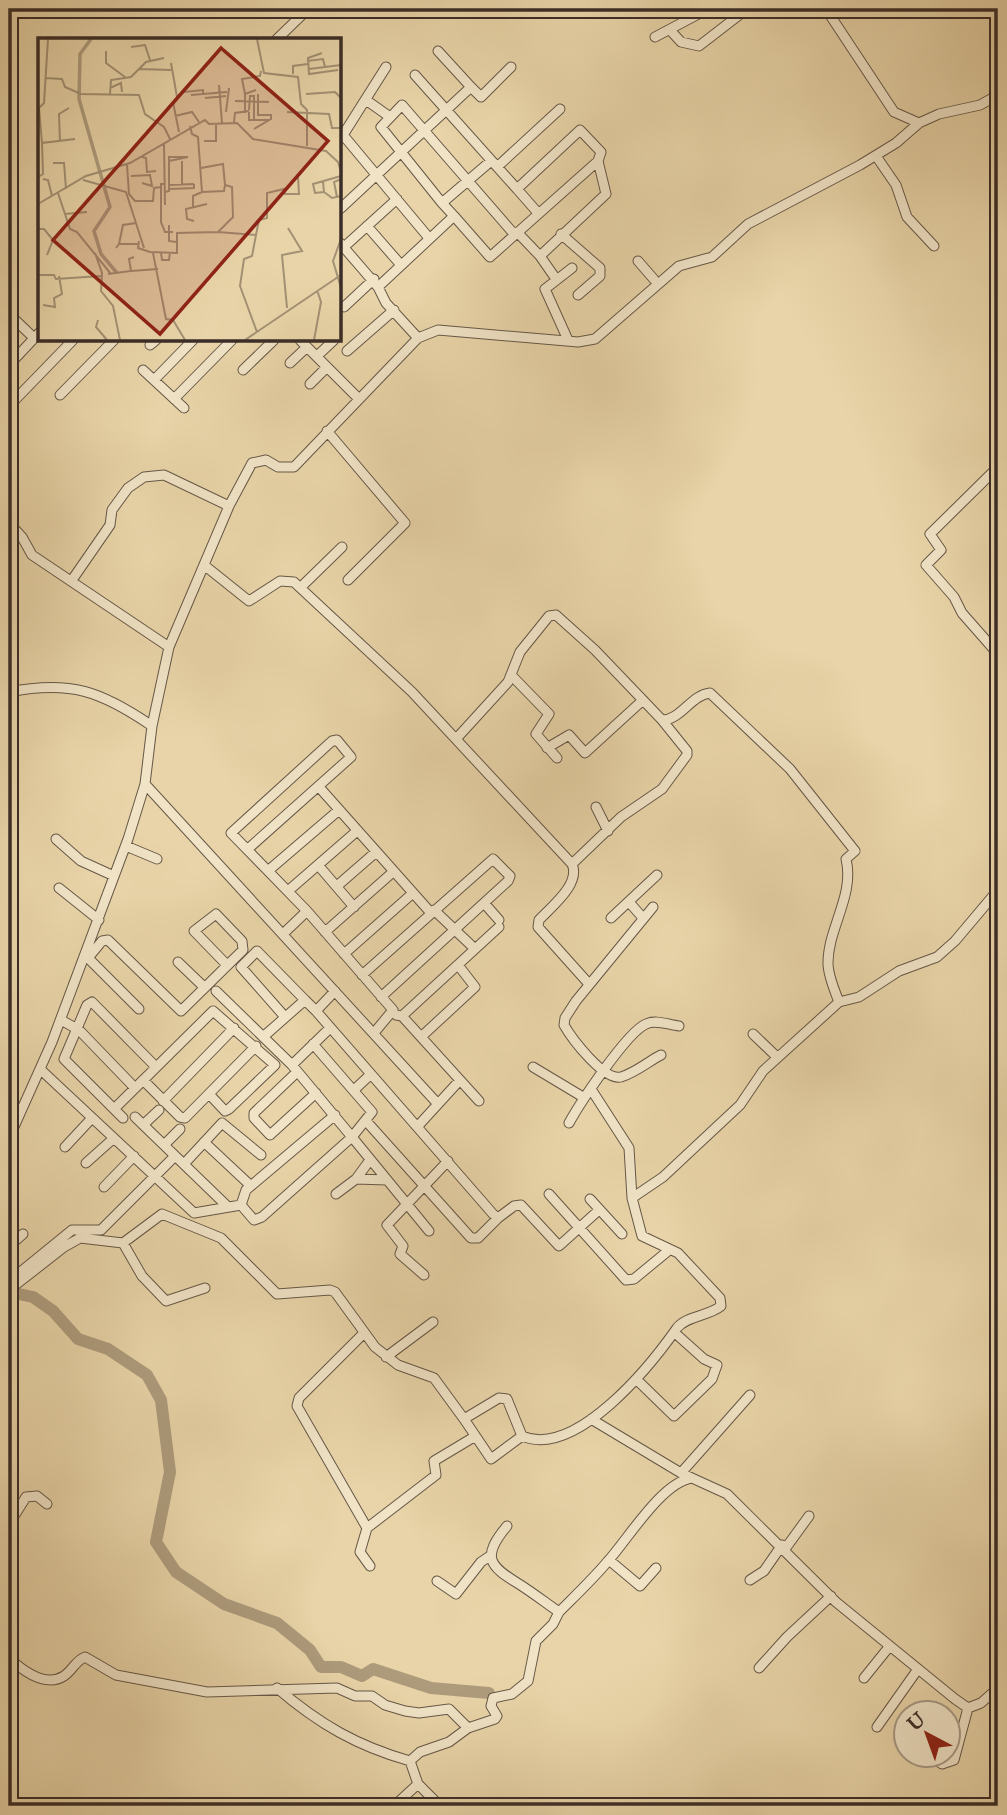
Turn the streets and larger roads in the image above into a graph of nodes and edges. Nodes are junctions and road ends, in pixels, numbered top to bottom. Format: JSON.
{"nodes":[{"id":1,"x":308,"y":9,"type":"edge"},
{"id":2,"x":708,"y":9,"type":"edge"},
{"id":3,"x":747,"y":9,"type":"edge"},
{"id":4,"x":826,"y":9,"type":"edge"},
{"id":5,"x":670,"y":30,"type":"junction"},
{"id":6,"x":654,"y":37,"type":"dead end"},
{"id":7,"x":278,"y":38,"type":"edge"},
{"id":8,"x":438,"y":51,"type":"dead end"},
{"id":9,"x":386,"y":67,"type":"dead end"},
{"id":10,"x":511,"y":68,"type":"dead end"},
{"id":11,"x":415,"y":75,"type":"dead end"},
{"id":12,"x":471,"y":87,"type":"junction"},
{"id":13,"x":998,"y":95,"type":"edge"},
{"id":14,"x":366,"y":100,"type":"junction"},
{"id":15,"x":560,"y":109,"type":"dead end"},
{"id":16,"x":447,"y":111,"type":"junction"},
{"id":17,"x":390,"y":117,"type":"junction"},
{"id":18,"x":919,"y":123,"type":"junction"},
{"id":19,"x":425,"y":130,"type":"junction"},
{"id":20,"x":341,"y":137,"type":"edge"},
{"id":21,"x":401,"y":153,"type":"junction"},
{"id":22,"x":876,"y":156,"type":"junction"},
{"id":23,"x":598,"y":161,"type":"junction"},
{"id":24,"x":494,"y":164,"type":"junction"},
{"id":25,"x":377,"y":175,"type":"junction"},
{"id":26,"x":469,"y":182,"type":"junction"},
{"id":27,"x":517,"y":189,"type":"junction"},
{"id":28,"x":397,"y":199,"type":"junction"},
{"id":29,"x":442,"y":203,"type":"junction"},
{"id":30,"x":341,"y":208,"type":"edge"},
{"id":31,"x":538,"y":213,"type":"junction"},
{"id":32,"x":454,"y":216,"type":"junction"},
{"id":33,"x":367,"y":226,"type":"junction"},
{"id":34,"x":516,"y":233,"type":"junction"},
{"id":35,"x":561,"y":234,"type":"junction"},
{"id":36,"x":429,"y":239,"type":"junction"},
{"id":37,"x":342,"y":245,"type":"edge"},
{"id":38,"x":934,"y":246,"type":"dead end"},
{"id":39,"x":540,"y":256,"type":"junction"},
{"id":40,"x":638,"y":261,"type":"dead end"},
{"id":41,"x":401,"y":265,"type":"junction"},
{"id":42,"x":572,"y":268,"type":"dead end"},
{"id":43,"x":556,"y":279,"type":"junction"},
{"id":44,"x":376,"y":284,"type":"junction"},
{"id":45,"x":658,"y":284,"type":"junction"},
{"id":46,"x":578,"y":295,"type":"dead end"},
{"id":47,"x":341,"y":306,"type":"edge"},
{"id":48,"x":394,"y":310,"type":"junction"},
{"id":49,"x":9,"y":314,"type":"edge"},
{"id":50,"x":37,"y":335,"type":"edge"},
{"id":51,"x":418,"y":338,"type":"junction"},
{"id":52,"x":568,"y":340,"type":"junction"},
{"id":53,"x":68,"y":341,"type":"edge"},
{"id":54,"x":113,"y":341,"type":"edge"},
{"id":55,"x":192,"y":341,"type":"edge"},
{"id":56,"x":232,"y":341,"type":"edge"},
{"id":57,"x":273,"y":341,"type":"edge"},
{"id":58,"x":333,"y":341,"type":"edge"},
{"id":59,"x":303,"y":343,"type":"edge"},
{"id":60,"x":347,"y":351,"type":"dead end"},
{"id":61,"x":317,"y":356,"type":"junction"},
{"id":62,"x":11,"y":359,"type":"edge"},
{"id":63,"x":290,"y":363,"type":"dead end"},
{"id":64,"x":327,"y":367,"type":"junction"},
{"id":65,"x":143,"y":370,"type":"dead end"},
{"id":66,"x":243,"y":370,"type":"dead end"},
{"id":67,"x":154,"y":380,"type":"junction"},
{"id":68,"x":310,"y":384,"type":"dead end"},
{"id":69,"x":60,"y":395,"type":"dead end"},
{"id":70,"x":358,"y":398,"type":"junction"},
{"id":71,"x":174,"y":400,"type":"junction"},
{"id":72,"x":9,"y":406,"type":"edge"},
{"id":73,"x":184,"y":408,"type":"dead end"},
{"id":74,"x":327,"y":431,"type":"junction"},
{"id":75,"x":998,"y":467,"type":"edge"},
{"id":76,"x":229,"y":506,"type":"junction"},
{"id":77,"x":9,"y":523,"type":"edge"},
{"id":78,"x":342,"y":547,"type":"dead end"},
{"id":79,"x":204,"y":565,"type":"junction"},
{"id":80,"x":348,"y":579,"type":"dead end"},
{"id":81,"x":72,"y":580,"type":"junction"},
{"id":82,"x":301,"y":587,"type":"junction"},
{"id":83,"x":169,"y":648,"type":"junction"},
{"id":84,"x":998,"y":654,"type":"edge"},
{"id":85,"x":512,"y":676,"type":"junction"},
{"id":86,"x":9,"y":692,"type":"edge"},
{"id":87,"x":643,"y":700,"type":"junction"},
{"id":88,"x":662,"y":720,"type":"junction"},
{"id":89,"x":152,"y":726,"type":"junction"},
{"id":90,"x":456,"y":738,"type":"junction"},
{"id":91,"x":547,"y":748,"type":"junction"},
{"id":92,"x":556,"y":758,"type":"dead end"},
{"id":93,"x":145,"y":784,"type":"junction"},
{"id":94,"x":319,"y":787,"type":"junction"},
{"id":95,"x":596,"y":807,"type":"dead end"},
{"id":96,"x":338,"y":810,"type":"junction"},
{"id":97,"x":357,"y":831,"type":"junction"},
{"id":98,"x":608,"y":831,"type":"junction"},
{"id":99,"x":56,"y":839,"type":"dead end"},
{"id":100,"x":126,"y":846,"type":"junction"},
{"id":101,"x":248,"y":848,"type":"junction"},
{"id":102,"x":376,"y":852,"type":"junction"},
{"id":103,"x":157,"y":859,"type":"dead end"},
{"id":104,"x":572,"y":864,"type":"junction"},
{"id":105,"x":318,"y":866,"type":"junction"},
{"id":106,"x":269,"y":870,"type":"junction"},
{"id":107,"x":393,"y":872,"type":"junction"},
{"id":108,"x":657,"y":875,"type":"dead end"},
{"id":109,"x":114,"y":876,"type":"junction"},
{"id":110,"x":337,"y":886,"type":"junction"},
{"id":111,"x":59,"y":888,"type":"dead end"},
{"id":112,"x":998,"y":890,"type":"edge"},
{"id":113,"x":288,"y":891,"type":"junction"},
{"id":114,"x":413,"y":893,"type":"junction"},
{"id":115,"x":629,"y":902,"type":"junction"},
{"id":116,"x":484,"y":903,"type":"junction"},
{"id":117,"x":355,"y":906,"type":"junction"},
{"id":118,"x":653,"y":907,"type":"dead end"},
{"id":119,"x":307,"y":911,"type":"junction"},
{"id":120,"x":432,"y":911,"type":"junction"},
{"id":121,"x":611,"y":918,"type":"dead end"},
{"id":122,"x":643,"y":918,"type":"junction"},
{"id":123,"x":99,"y":920,"type":"junction"},
{"id":124,"x":454,"y":930,"type":"junction"},
{"id":125,"x":325,"y":932,"type":"junction"},
{"id":126,"x":283,"y":934,"type":"junction"},
{"id":127,"x":475,"y":949,"type":"junction"},
{"id":128,"x":344,"y":954,"type":"junction"},
{"id":129,"x":86,"y":957,"type":"junction"},
{"id":130,"x":178,"y":962,"type":"dead end"},
{"id":131,"x":227,"y":965,"type":"junction"},
{"id":132,"x":458,"y":965,"type":"junction"},
{"id":133,"x":362,"y":975,"type":"junction"},
{"id":134,"x":589,"y":984,"type":"junction"},
{"id":135,"x":204,"y":987,"type":"junction"},
{"id":136,"x":335,"y":990,"type":"junction"},
{"id":137,"x":216,"y":991,"type":"dead end"},
{"id":138,"x":381,"y":997,"type":"junction"},
{"id":139,"x":305,"y":1000,"type":"junction"},
{"id":140,"x":839,"y":1002,"type":"junction"},
{"id":141,"x":139,"y":1009,"type":"dead end"},
{"id":142,"x":316,"y":1011,"type":"junction"},
{"id":143,"x":391,"y":1015,"type":"junction"},
{"id":144,"x":402,"y":1016,"type":"junction"},
{"id":145,"x":285,"y":1017,"type":"junction"},
{"id":146,"x":61,"y":1020,"type":"junction"},
{"id":147,"x":679,"y":1027,"type":"dead end"},
{"id":148,"x":234,"y":1028,"type":"junction"},
{"id":149,"x":330,"y":1028,"type":"junction"},
{"id":150,"x":79,"y":1030,"type":"junction"},
{"id":151,"x":374,"y":1033,"type":"junction"},
{"id":152,"x":753,"y":1034,"type":"dead end"},
{"id":153,"x":263,"y":1037,"type":"junction"},
{"id":154,"x":421,"y":1037,"type":"junction"},
{"id":155,"x":313,"y":1044,"type":"junction"},
{"id":156,"x":256,"y":1046,"type":"junction"},
{"id":157,"x":662,"y":1055,"type":"dead end"},
{"id":158,"x":778,"y":1057,"type":"junction"},
{"id":159,"x":156,"y":1067,"type":"junction"},
{"id":160,"x":533,"y":1067,"type":"dead end"},
{"id":161,"x":294,"y":1068,"type":"junction"},
{"id":162,"x":40,"y":1069,"type":"junction"},
{"id":163,"x":604,"y":1073,"type":"junction"},
{"id":164,"x":370,"y":1075,"type":"junction"},
{"id":165,"x":143,"y":1080,"type":"junction"},
{"id":166,"x":460,"y":1080,"type":"junction"},
{"id":167,"x":135,"y":1088,"type":"junction"},
{"id":168,"x":591,"y":1089,"type":"junction"},
{"id":169,"x":354,"y":1090,"type":"junction"},
{"id":170,"x":316,"y":1093,"type":"junction"},
{"id":171,"x":209,"y":1094,"type":"junction"},
{"id":172,"x":583,"y":1097,"type":"junction"},
{"id":173,"x":479,"y":1101,"type":"dead end"},
{"id":174,"x":437,"y":1103,"type":"junction"},
{"id":175,"x":161,"y":1105,"type":"junction"},
{"id":176,"x":114,"y":1110,"type":"junction"},
{"id":177,"x":335,"y":1115,"type":"junction"},
{"id":178,"x":135,"y":1117,"type":"dead end"},
{"id":179,"x":92,"y":1118,"type":"junction"},
{"id":180,"x":123,"y":1118,"type":"dead end"},
{"id":181,"x":367,"y":1122,"type":"junction"},
{"id":182,"x":569,"y":1123,"type":"dead end"},
{"id":183,"x":143,"y":1125,"type":"junction"},
{"id":184,"x":417,"y":1127,"type":"junction"},
{"id":185,"x":180,"y":1129,"type":"dead end"},
{"id":186,"x":352,"y":1137,"type":"junction"},
{"id":187,"x":9,"y":1138,"type":"edge"},
{"id":188,"x":114,"y":1138,"type":"junction"},
{"id":189,"x":204,"y":1142,"type":"junction"},
{"id":190,"x":164,"y":1146,"type":"junction"},
{"id":191,"x":65,"y":1147,"type":"dead end"},
{"id":192,"x":261,"y":1155,"type":"dead end"},
{"id":193,"x":175,"y":1156,"type":"junction"},
{"id":194,"x":134,"y":1157,"type":"junction"},
{"id":195,"x":370,"y":1160,"type":"junction"},
{"id":196,"x":448,"y":1161,"type":"junction"},
{"id":197,"x":86,"y":1163,"type":"dead end"},
{"id":198,"x":184,"y":1164,"type":"junction"},
{"id":199,"x":155,"y":1176,"type":"junction"},
{"id":200,"x":356,"y":1179,"type":"junction"},
{"id":201,"x":387,"y":1181,"type":"junction"},
{"id":202,"x":251,"y":1186,"type":"junction"},
{"id":203,"x":424,"y":1186,"type":"junction"},
{"id":204,"x":104,"y":1187,"type":"dead end"},
{"id":205,"x":336,"y":1194,"type":"dead end"},
{"id":206,"x":549,"y":1194,"type":"dead end"},
{"id":207,"x":632,"y":1198,"type":"junction"},
{"id":208,"x":590,"y":1199,"type":"dead end"},
{"id":209,"x":407,"y":1204,"type":"junction"},
{"id":210,"x":241,"y":1205,"type":"junction"},
{"id":211,"x":227,"y":1206,"type":"junction"},
{"id":212,"x":599,"y":1210,"type":"junction"},
{"id":213,"x":498,"y":1218,"type":"junction"},
{"id":214,"x":580,"y":1228,"type":"junction"},
{"id":215,"x":429,"y":1231,"type":"dead end"},
{"id":216,"x":23,"y":1234,"type":"dead end"},
{"id":217,"x":622,"y":1234,"type":"dead end"},
{"id":218,"x":123,"y":1243,"type":"junction"},
{"id":219,"x":9,"y":1246,"type":"edge"},
{"id":220,"x":668,"y":1251,"type":"dead end"},
{"id":221,"x":9,"y":1270,"type":"edge"},
{"id":222,"x":424,"y":1275,"type":"dead end"},
{"id":223,"x":205,"y":1288,"type":"dead end"},
{"id":224,"x":10,"y":1289,"type":"edge"},
{"id":225,"x":433,"y":1322,"type":"dead end"},
{"id":226,"x":675,"y":1333,"type":"junction"},
{"id":227,"x":363,"y":1334,"type":"junction"},
{"id":228,"x":386,"y":1357,"type":"junction"},
{"id":229,"x":636,"y":1379,"type":"junction"},
{"id":230,"x":750,"y":1395,"type":"dead end"},
{"id":231,"x":464,"y":1419,"type":"junction"},
{"id":232,"x":591,"y":1419,"type":"junction"},
{"id":233,"x":522,"y":1436,"type":"junction"},
{"id":234,"x":474,"y":1437,"type":"junction"},
{"id":235,"x":681,"y":1473,"type":"junction"},
{"id":236,"x":693,"y":1478,"type":"junction"},
{"id":237,"x":47,"y":1504,"type":"dead end"},
{"id":238,"x":809,"y":1516,"type":"dead end"},
{"id":239,"x":9,"y":1524,"type":"edge"},
{"id":240,"x":507,"y":1526,"type":"dead end"},
{"id":241,"x":367,"y":1528,"type":"junction"},
{"id":242,"x":9,"y":1540,"type":"edge"},
{"id":243,"x":783,"y":1547,"type":"junction"},
{"id":244,"x":9,"y":1552,"type":"edge"},
{"id":245,"x":490,"y":1556,"type":"junction"},
{"id":246,"x":609,"y":1560,"type":"junction"},
{"id":247,"x":370,"y":1566,"type":"dead end"},
{"id":248,"x":656,"y":1568,"type":"dead end"},
{"id":249,"x":750,"y":1580,"type":"dead end"},
{"id":250,"x":436,"y":1581,"type":"dead end"},
{"id":251,"x":831,"y":1597,"type":"junction"},
{"id":252,"x":559,"y":1612,"type":"junction"},
{"id":253,"x":889,"y":1647,"type":"junction"},
{"id":254,"x":9,"y":1658,"type":"edge"},
{"id":255,"x":759,"y":1668,"type":"dead end"},
{"id":256,"x":918,"y":1669,"type":"junction"},
{"id":257,"x":864,"y":1678,"type":"dead end"},
{"id":258,"x":277,"y":1688,"type":"junction"},
{"id":259,"x":998,"y":1688,"type":"edge"},
{"id":260,"x":968,"y":1708,"type":"junction"},
{"id":261,"x":877,"y":1727,"type":"dead end"},
{"id":262,"x":468,"y":1728,"type":"junction"},
{"id":263,"x":962,"y":1730,"type":"edge"},
{"id":264,"x":410,"y":1761,"type":"junction"},
{"id":265,"x":418,"y":1784,"type":"junction"},
{"id":266,"x":394,"y":1806,"type":"edge"},
{"id":267,"x":439,"y":1806,"type":"edge"}],
"edges":[{"from":1,"to":7,"type":"street"},
{"from":2,"to":5,"type":"street"},
{"from":3,"to":5,"type":"street"},
{"from":4,"to":18,"type":"street"},
{"from":5,"to":6,"type":"street"},
{"from":8,"to":12,"type":"street"},
{"from":9,"to":14,"type":"street"},
{"from":10,"to":12,"type":"street"},
{"from":11,"to":16,"type":"street"},
{"from":12,"to":16,"type":"street"},
{"from":13,"to":18,"type":"street"},
{"from":14,"to":17,"type":"street"},
{"from":14,"to":20,"type":"street"},
{"from":15,"to":24,"type":"street"},
{"from":16,"to":19,"type":"street"},
{"from":16,"to":24,"type":"street"},
{"from":17,"to":19,"type":"street"},
{"from":17,"to":21,"type":"street"},
{"from":18,"to":22,"type":"street"},
{"from":19,"to":21,"type":"street"},
{"from":19,"to":26,"type":"street"},
{"from":20,"to":25,"type":"street"},
{"from":21,"to":25,"type":"street"},
{"from":21,"to":29,"type":"street"},
{"from":22,"to":38,"type":"street"},
{"from":22,"to":45,"type":"street"},
{"from":23,"to":27,"type":"street"},
{"from":23,"to":31,"type":"street"},
{"from":23,"to":35,"type":"street"},
{"from":24,"to":26,"type":"street"},
{"from":24,"to":27,"type":"street"},
{"from":25,"to":28,"type":"street"},
{"from":25,"to":30,"type":"street"},
{"from":26,"to":29,"type":"street"},
{"from":26,"to":34,"type":"street"},
{"from":27,"to":31,"type":"street"},
{"from":28,"to":33,"type":"street"},
{"from":28,"to":36,"type":"street"},
{"from":29,"to":32,"type":"street"},
{"from":31,"to":34,"type":"street"},
{"from":32,"to":34,"type":"street"},
{"from":32,"to":36,"type":"street"},
{"from":33,"to":37,"type":"street"},
{"from":33,"to":41,"type":"street"},
{"from":34,"to":39,"type":"street"},
{"from":35,"to":39,"type":"street"},
{"from":35,"to":46,"type":"street"},
{"from":36,"to":41,"type":"street"},
{"from":37,"to":44,"type":"street"},
{"from":39,"to":43,"type":"street"},
{"from":40,"to":45,"type":"street"},
{"from":41,"to":44,"type":"street"},
{"from":42,"to":43,"type":"street"},
{"from":43,"to":52,"type":"street"},
{"from":44,"to":47,"type":"street"},
{"from":44,"to":48,"type":"street"},
{"from":45,"to":52,"type":"street"},
{"from":48,"to":51,"type":"street"},
{"from":48,"to":60,"type":"street"},
{"from":49,"to":50,"type":"street"},
{"from":50,"to":62,"type":"street"},
{"from":51,"to":52,"type":"street"},
{"from":51,"to":70,"type":"street"},
{"from":53,"to":72,"type":"street"},
{"from":54,"to":69,"type":"street"},
{"from":55,"to":67,"type":"street"},
{"from":56,"to":71,"type":"street"},
{"from":57,"to":66,"type":"street"},
{"from":58,"to":61,"type":"street"},
{"from":59,"to":61,"type":"street"},
{"from":59,"to":63,"type":"street"},
{"from":61,"to":64,"type":"street"},
{"from":64,"to":68,"type":"street"},
{"from":64,"to":70,"type":"street"},
{"from":65,"to":67,"type":"street"},
{"from":67,"to":71,"type":"street"},
{"from":70,"to":74,"type":"street"},
{"from":71,"to":73,"type":"street"},
{"from":74,"to":76,"type":"street"},
{"from":74,"to":80,"type":"street"},
{"from":75,"to":84,"type":"street"},
{"from":76,"to":79,"type":"street"},
{"from":76,"to":81,"type":"street"},
{"from":77,"to":81,"type":"street"},
{"from":78,"to":82,"type":"street"},
{"from":79,"to":82,"type":"street"},
{"from":79,"to":83,"type":"street"},
{"from":81,"to":83,"type":"street"},
{"from":82,"to":90,"type":"street"},
{"from":83,"to":89,"type":"street"},
{"from":85,"to":87,"type":"street"},
{"from":85,"to":90,"type":"street"},
{"from":85,"to":91,"type":"street"},
{"from":86,"to":89,"type":"street"},
{"from":87,"to":88,"type":"street"},
{"from":87,"to":91,"type":"street"},
{"from":88,"to":98,"type":"street"},
{"from":88,"to":140,"type":"street"},
{"from":89,"to":93,"type":"street"},
{"from":90,"to":104,"type":"street"},
{"from":91,"to":92,"type":"street"},
{"from":93,"to":100,"type":"street"},
{"from":93,"to":126,"type":"street"},
{"from":94,"to":96,"type":"street"},
{"from":94,"to":101,"type":"street"},
{"from":94,"to":101,"type":"street"},
{"from":95,"to":98,"type":"street"},
{"from":96,"to":97,"type":"street"},
{"from":96,"to":106,"type":"street"},
{"from":97,"to":102,"type":"street"},
{"from":97,"to":105,"type":"street"},
{"from":98,"to":104,"type":"street"},
{"from":99,"to":109,"type":"street"},
{"from":100,"to":103,"type":"street"},
{"from":100,"to":109,"type":"street"},
{"from":101,"to":106,"type":"street"},
{"from":102,"to":107,"type":"street"},
{"from":102,"to":110,"type":"street"},
{"from":104,"to":134,"type":"street"},
{"from":105,"to":110,"type":"street"},
{"from":105,"to":113,"type":"street"},
{"from":106,"to":113,"type":"street"},
{"from":107,"to":114,"type":"street"},
{"from":107,"to":117,"type":"street"},
{"from":108,"to":115,"type":"street"},
{"from":109,"to":123,"type":"street"},
{"from":110,"to":117,"type":"street"},
{"from":111,"to":123,"type":"street"},
{"from":112,"to":140,"type":"street"},
{"from":113,"to":119,"type":"street"},
{"from":114,"to":120,"type":"street"},
{"from":114,"to":128,"type":"street"},
{"from":115,"to":121,"type":"street"},
{"from":115,"to":122,"type":"street"},
{"from":116,"to":120,"type":"street"},
{"from":116,"to":124,"type":"street"},
{"from":116,"to":127,"type":"street"},
{"from":117,"to":125,"type":"street"},
{"from":118,"to":122,"type":"street"},
{"from":119,"to":125,"type":"street"},
{"from":119,"to":126,"type":"street"},
{"from":120,"to":124,"type":"street"},
{"from":120,"to":133,"type":"street"},
{"from":122,"to":134,"type":"street"},
{"from":123,"to":129,"type":"street"},
{"from":124,"to":127,"type":"street"},
{"from":124,"to":138,"type":"street"},
{"from":125,"to":128,"type":"street"},
{"from":126,"to":136,"type":"street"},
{"from":127,"to":132,"type":"street"},
{"from":128,"to":133,"type":"street"},
{"from":129,"to":135,"type":"street"},
{"from":129,"to":141,"type":"street"},
{"from":129,"to":146,"type":"street"},
{"from":130,"to":135,"type":"street"},
{"from":131,"to":131,"type":"street"},
{"from":131,"to":135,"type":"street"},
{"from":132,"to":144,"type":"street"},
{"from":132,"to":154,"type":"street"},
{"from":133,"to":138,"type":"street"},
{"from":134,"to":163,"type":"street"},
{"from":136,"to":142,"type":"street"},
{"from":136,"to":151,"type":"street"},
{"from":137,"to":153,"type":"street"},
{"from":138,"to":143,"type":"street"},
{"from":139,"to":142,"type":"street"},
{"from":139,"to":145,"type":"street"},
{"from":139,"to":145,"type":"street"},
{"from":140,"to":158,"type":"street"},
{"from":142,"to":149,"type":"street"},
{"from":143,"to":144,"type":"street"},
{"from":143,"to":151,"type":"street"},
{"from":144,"to":154,"type":"street"},
{"from":145,"to":153,"type":"street"},
{"from":146,"to":150,"type":"street"},
{"from":146,"to":162,"type":"street"},
{"from":147,"to":163,"type":"street"},
{"from":148,"to":156,"type":"street"},
{"from":148,"to":159,"type":"street"},
{"from":148,"to":175,"type":"street"},
{"from":149,"to":155,"type":"street"},
{"from":149,"to":164,"type":"street"},
{"from":150,"to":159,"type":"street"},
{"from":150,"to":167,"type":"street"},
{"from":150,"to":176,"type":"street"},
{"from":151,"to":174,"type":"street"},
{"from":152,"to":158,"type":"street"},
{"from":153,"to":161,"type":"street"},
{"from":154,"to":166,"type":"street"},
{"from":155,"to":161,"type":"street"},
{"from":155,"to":169,"type":"street"},
{"from":156,"to":171,"type":"street"},
{"from":156,"to":171,"type":"street"},
{"from":157,"to":163,"type":"street"},
{"from":158,"to":207,"type":"street"},
{"from":159,"to":165,"type":"street"},
{"from":160,"to":172,"type":"street"},
{"from":161,"to":170,"type":"street"},
{"from":161,"to":170,"type":"street"},
{"from":162,"to":179,"type":"street"},
{"from":162,"to":187,"type":"street"},
{"from":163,"to":168,"type":"street"},
{"from":164,"to":169,"type":"street"},
{"from":164,"to":184,"type":"street"},
{"from":165,"to":167,"type":"street"},
{"from":165,"to":175,"type":"street"},
{"from":166,"to":173,"type":"street"},
{"from":166,"to":174,"type":"street"},
{"from":167,"to":176,"type":"street"},
{"from":168,"to":172,"type":"street"},
{"from":168,"to":207,"type":"street"},
{"from":169,"to":181,"type":"street"},
{"from":170,"to":177,"type":"street"},
{"from":171,"to":175,"type":"street"},
{"from":172,"to":182,"type":"street"},
{"from":174,"to":184,"type":"street"},
{"from":175,"to":183,"type":"street"},
{"from":176,"to":180,"type":"street"},
{"from":177,"to":186,"type":"street"},
{"from":177,"to":202,"type":"street"},
{"from":178,"to":183,"type":"street"},
{"from":179,"to":188,"type":"street"},
{"from":179,"to":191,"type":"street"},
{"from":181,"to":186,"type":"street"},
{"from":181,"to":203,"type":"street"},
{"from":183,"to":190,"type":"street"},
{"from":184,"to":196,"type":"street"},
{"from":185,"to":190,"type":"street"},
{"from":186,"to":195,"type":"street"},
{"from":186,"to":210,"type":"street"},
{"from":188,"to":194,"type":"street"},
{"from":188,"to":197,"type":"street"},
{"from":189,"to":192,"type":"street"},
{"from":189,"to":198,"type":"street"},
{"from":189,"to":202,"type":"street"},
{"from":190,"to":193,"type":"street"},
{"from":193,"to":198,"type":"street"},
{"from":193,"to":199,"type":"street"},
{"from":194,"to":199,"type":"street"},
{"from":194,"to":204,"type":"street"},
{"from":195,"to":200,"type":"street"},
{"from":195,"to":201,"type":"street"},
{"from":196,"to":203,"type":"street"},
{"from":196,"to":213,"type":"street"},
{"from":198,"to":211,"type":"street"},
{"from":199,"to":211,"type":"street"},
{"from":199,"to":221,"type":"street"},
{"from":200,"to":201,"type":"street"},
{"from":200,"to":205,"type":"street"},
{"from":201,"to":209,"type":"street"},
{"from":202,"to":210,"type":"street"},
{"from":203,"to":209,"type":"street"},
{"from":203,"to":213,"type":"street"},
{"from":206,"to":214,"type":"street"},
{"from":207,"to":226,"type":"street"},
{"from":208,"to":212,"type":"street"},
{"from":209,"to":215,"type":"street"},
{"from":209,"to":222,"type":"street"},
{"from":210,"to":211,"type":"street"},
{"from":212,"to":214,"type":"street"},
{"from":212,"to":217,"type":"street"},
{"from":213,"to":214,"type":"street"},
{"from":214,"to":220,"type":"street"},
{"from":216,"to":219,"type":"street"},
{"from":218,"to":223,"type":"street"},
{"from":218,"to":224,"type":"street"},
{"from":218,"to":227,"type":"street"},
{"from":225,"to":228,"type":"street"},
{"from":226,"to":229,"type":"street"},
{"from":226,"to":229,"type":"street"},
{"from":227,"to":228,"type":"street"},
{"from":227,"to":241,"type":"street"},
{"from":228,"to":231,"type":"street"},
{"from":229,"to":232,"type":"street"},
{"from":230,"to":235,"type":"street"},
{"from":231,"to":233,"type":"street"},
{"from":231,"to":234,"type":"street"},
{"from":232,"to":233,"type":"street"},
{"from":232,"to":235,"type":"street"},
{"from":233,"to":234,"type":"street"},
{"from":234,"to":241,"type":"street"},
{"from":235,"to":236,"type":"street"},
{"from":236,"to":243,"type":"street"},
{"from":236,"to":246,"type":"street"},
{"from":237,"to":239,"type":"street"},
{"from":238,"to":243,"type":"street"},
{"from":240,"to":245,"type":"street"},
{"from":241,"to":247,"type":"street"},
{"from":242,"to":244,"type":"street"},
{"from":243,"to":249,"type":"street"},
{"from":243,"to":251,"type":"street"},
{"from":245,"to":250,"type":"street"},
{"from":245,"to":252,"type":"street"},
{"from":246,"to":248,"type":"street"},
{"from":246,"to":252,"type":"street"},
{"from":251,"to":253,"type":"street"},
{"from":251,"to":255,"type":"street"},
{"from":252,"to":262,"type":"street"},
{"from":253,"to":256,"type":"street"},
{"from":253,"to":257,"type":"street"},
{"from":254,"to":258,"type":"street"},
{"from":256,"to":260,"type":"street"},
{"from":256,"to":261,"type":"street"},
{"from":258,"to":262,"type":"street"},
{"from":258,"to":264,"type":"street"},
{"from":259,"to":260,"type":"street"},
{"from":260,"to":263,"type":"street"},
{"from":262,"to":264,"type":"street"},
{"from":264,"to":265,"type":"street"},
{"from":265,"to":266,"type":"street"},
{"from":265,"to":267,"type":"street"}]}
